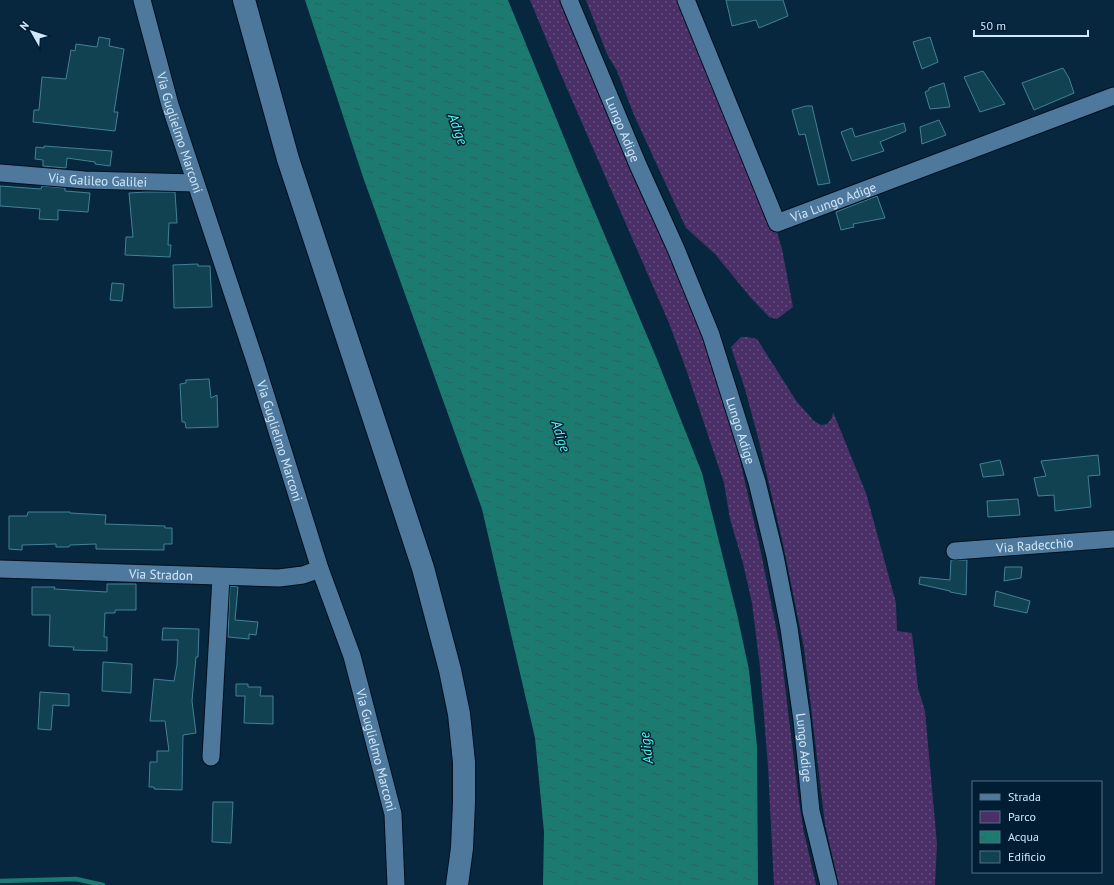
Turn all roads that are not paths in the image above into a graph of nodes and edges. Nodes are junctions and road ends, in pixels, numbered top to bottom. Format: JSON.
{"nodes":[{"id":1,"x":142,"y":0,"type":"edge"},
{"id":2,"x":244,"y":0,"type":"edge"},
{"id":3,"x":569,"y":0,"type":"edge"},
{"id":4,"x":686,"y":0,"type":"edge"},
{"id":5,"x":1114,"y":96,"type":"edge"},
{"id":6,"x":0,"y":174,"type":"edge"},
{"id":7,"x":195,"y":184,"type":"junction"},
{"id":8,"x":1114,"y":539,"type":"edge"},
{"id":9,"x":955,"y":551,"type":"dead end"},
{"id":10,"x":0,"y":569,"type":"edge"},
{"id":11,"x":320,"y":569,"type":"junction"},
{"id":12,"x":221,"y":576,"type":"junction"},
{"id":13,"x":211,"y":757,"type":"dead end"},
{"id":14,"x":396,"y":885,"type":"edge"},
{"id":15,"x":457,"y":885,"type":"edge"},
{"id":16,"x":829,"y":885,"type":"edge"}],
"edges":[{"from":1,"to":7,"type":"street","name":"Via Guglielmo Marconi"},
{"from":2,"to":15,"type":"main road"},
{"from":3,"to":16,"type":"street","name":"Lungo Adige"},
{"from":4,"to":5,"type":"street","name":"Via Lungo Adige"},
{"from":6,"to":7,"type":"street","name":"Via Galileo Galilei"},
{"from":7,"to":11,"type":"street","name":"Via Guglielmo Marconi"},
{"from":8,"to":9,"type":"street","name":"Via Radecchio"},
{"from":10,"to":12,"type":"street","name":"Via Stradon"},
{"from":11,"to":12,"type":"street","name":"Via Stradon"},
{"from":11,"to":14,"type":"street","name":"Via Guglielmo Marconi"},
{"from":12,"to":13,"type":"street"}]}
